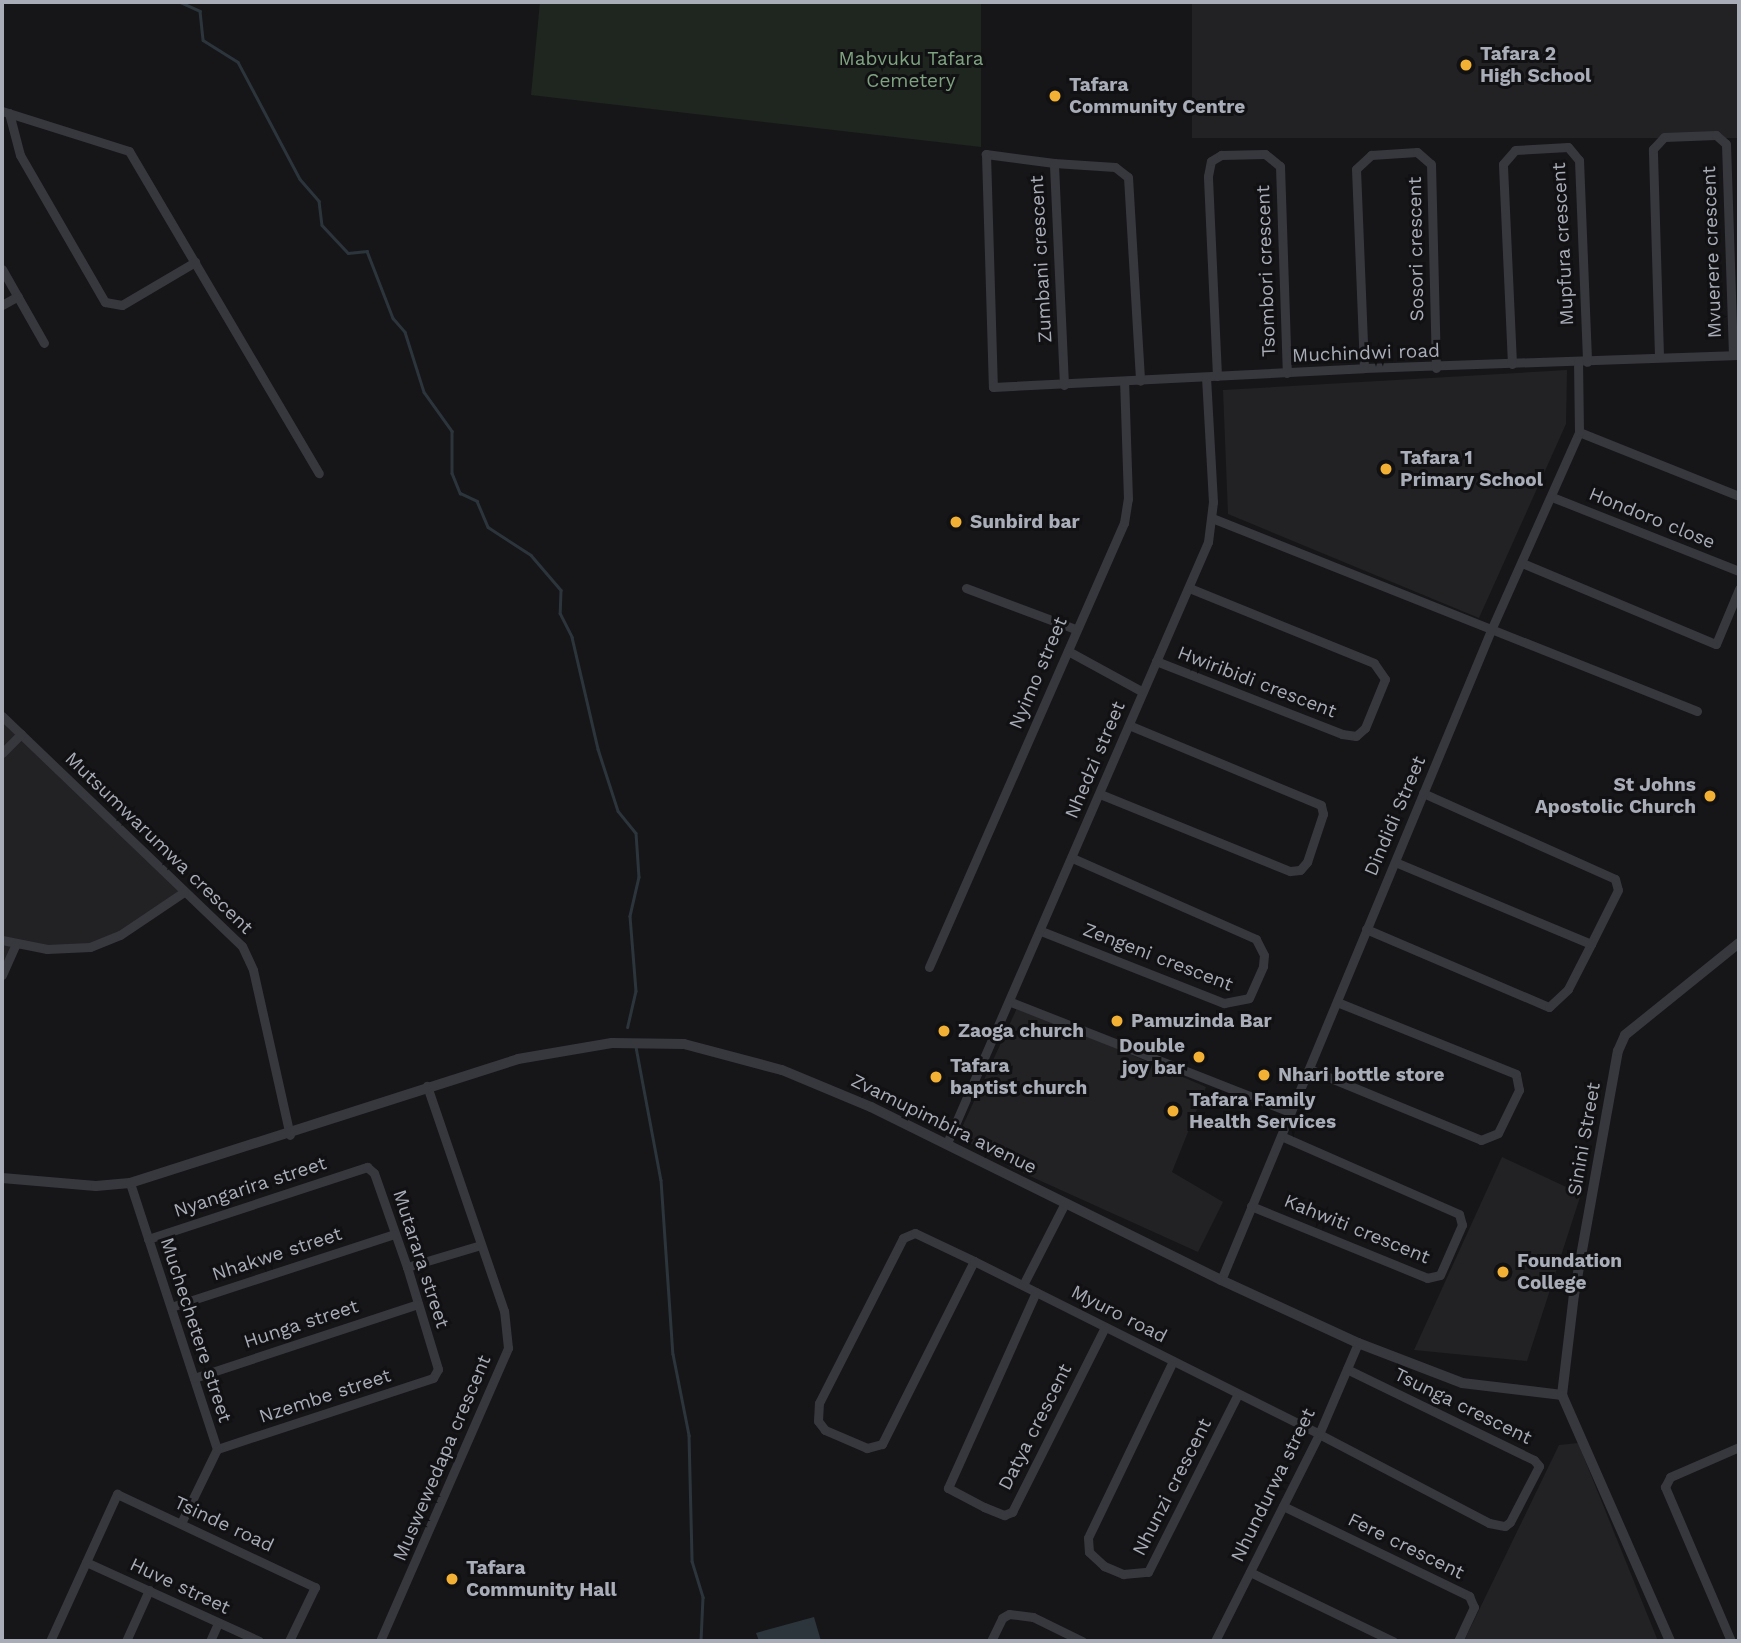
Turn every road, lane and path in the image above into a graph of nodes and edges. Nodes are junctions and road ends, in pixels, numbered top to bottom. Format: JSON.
{"nodes":[{"id":1,"x":5,"y":112,"type":"edge"},
{"id":2,"x":1054,"y":163,"type":"junction"},
{"id":3,"x":195,"y":262,"type":"junction"},
{"id":4,"x":2,"y":268,"type":"edge"},
{"id":5,"x":18,"y":296,"type":"junction"},
{"id":6,"x":2,"y":305,"type":"edge"},
{"id":7,"x":44,"y":343,"type":"dead end"},
{"id":8,"x":1736,"y":355,"type":"edge"},
{"id":9,"x":1659,"y":356,"type":"junction"},
{"id":10,"x":1582,"y":362,"type":"junction"},
{"id":11,"x":1511,"y":363,"type":"junction"},
{"id":12,"x":1364,"y":368,"type":"junction"},
{"id":13,"x":1436,"y":368,"type":"junction"},
{"id":14,"x":1287,"y":373,"type":"junction"},
{"id":15,"x":1217,"y":376,"type":"junction"},
{"id":16,"x":1206,"y":378,"type":"junction"},
{"id":17,"x":1124,"y":381,"type":"junction"},
{"id":18,"x":1140,"y":381,"type":"junction"},
{"id":19,"x":1064,"y":385,"type":"junction"},
{"id":20,"x":1579,"y":432,"type":"junction"},
{"id":21,"x":319,"y":473,"type":"dead end"},
{"id":22,"x":1739,"y":496,"type":"edge"},
{"id":23,"x":1552,"y":497,"type":"junction"},
{"id":24,"x":1212,"y":518,"type":"junction"},
{"id":25,"x":1521,"y":563,"type":"junction"},
{"id":26,"x":1739,"y":571,"type":"edge"},
{"id":27,"x":966,"y":588,"type":"dead end"},
{"id":28,"x":1189,"y":588,"type":"junction"},
{"id":29,"x":1739,"y":589,"type":"edge"},
{"id":30,"x":1075,"y":629,"type":"junction"},
{"id":31,"x":1491,"y":630,"type":"junction"},
{"id":32,"x":1068,"y":651,"type":"junction"},
{"id":33,"x":1156,"y":661,"type":"junction"},
{"id":34,"x":1143,"y":692,"type":"junction"},
{"id":35,"x":1697,"y":711,"type":"dead end"},
{"id":36,"x":2,"y":716,"type":"edge"},
{"id":37,"x":1129,"y":725,"type":"junction"},
{"id":38,"x":21,"y":734,"type":"junction"},
{"id":39,"x":2,"y":753,"type":"edge"},
{"id":40,"x":1423,"y":793,"type":"junction"},
{"id":41,"x":1100,"y":794,"type":"junction"},
{"id":42,"x":1072,"y":858,"type":"junction"},
{"id":43,"x":1395,"y":862,"type":"junction"},
{"id":44,"x":184,"y":892,"type":"junction"},
{"id":45,"x":1366,"y":929,"type":"junction"},
{"id":46,"x":1041,"y":931,"type":"junction"},
{"id":47,"x":2,"y":940,"type":"edge"},
{"id":48,"x":1739,"y":943,"type":"edge"},
{"id":49,"x":1591,"y":944,"type":"junction"},
{"id":50,"x":15,"y":946,"type":"junction"},
{"id":51,"x":929,"y":967,"type":"dead end"},
{"id":52,"x":2,"y":975,"type":"edge"},
{"id":53,"x":1011,"y":1002,"type":"junction"},
{"id":54,"x":1337,"y":1002,"type":"junction"},
{"id":55,"x":1309,"y":1069,"type":"junction"},
{"id":56,"x":427,"y":1086,"type":"junction"},
{"id":57,"x":1290,"y":1112,"type":"junction"},
{"id":58,"x":290,"y":1135,"type":"junction"},
{"id":59,"x":1281,"y":1136,"type":"junction"},
{"id":60,"x":947,"y":1143,"type":"junction"},
{"id":61,"x":363,"y":1168,"type":"joint"},
{"id":62,"x":2,"y":1178,"type":"edge"},
{"id":63,"x":130,"y":1183,"type":"junction"},
{"id":64,"x":1065,"y":1203,"type":"junction"},
{"id":65,"x":1251,"y":1206,"type":"junction"},
{"id":66,"x":394,"y":1234,"type":"junction"},
{"id":67,"x":148,"y":1239,"type":"junction"},
{"id":68,"x":481,"y":1245,"type":"junction"},
{"id":69,"x":974,"y":1261,"type":"junction"},
{"id":70,"x":407,"y":1267,"type":"junction"},
{"id":71,"x":1221,"y":1280,"type":"junction"},
{"id":72,"x":1023,"y":1286,"type":"junction"},
{"id":73,"x":1036,"y":1292,"type":"junction"},
{"id":74,"x":418,"y":1304,"type":"junction"},
{"id":75,"x":171,"y":1307,"type":"junction"},
{"id":76,"x":1105,"y":1327,"type":"junction"},
{"id":77,"x":1358,"y":1343,"type":"junction"},
{"id":78,"x":1172,"y":1361,"type":"junction"},
{"id":79,"x":439,"y":1369,"type":"joint"},
{"id":80,"x":1347,"y":1369,"type":"junction"},
{"id":81,"x":194,"y":1378,"type":"junction"},
{"id":82,"x":1238,"y":1394,"type":"junction"},
{"id":83,"x":1562,"y":1395,"type":"junction"},
{"id":84,"x":1319,"y":1434,"type":"junction"},
{"id":85,"x":1739,"y":1447,"type":"edge"},
{"id":86,"x":216,"y":1449,"type":"junction"},
{"id":87,"x":1283,"y":1506,"type":"junction"},
{"id":88,"x":181,"y":1523,"type":"junction"},
{"id":89,"x":86,"y":1562,"type":"junction"},
{"id":90,"x":1250,"y":1572,"type":"junction"},
{"id":91,"x":149,"y":1590,"type":"junction"},
{"id":92,"x":218,"y":1623,"type":"junction"},
{"id":93,"x":1218,"y":1640,"type":"edge"},
{"id":94,"x":50,"y":1641,"type":"edge"},
{"id":95,"x":126,"y":1641,"type":"edge"},
{"id":96,"x":210,"y":1641,"type":"edge"},
{"id":97,"x":259,"y":1641,"type":"edge"},
{"id":98,"x":289,"y":1641,"type":"edge"},
{"id":99,"x":380,"y":1641,"type":"edge"},
{"id":100,"x":991,"y":1641,"type":"edge"},
{"id":101,"x":1082,"y":1641,"type":"edge"},
{"id":102,"x":1393,"y":1641,"type":"edge"},
{"id":103,"x":1458,"y":1641,"type":"edge"},
{"id":104,"x":1670,"y":1641,"type":"edge"},
{"id":105,"x":1731,"y":1641,"type":"edge"}],
"edges":[{"from":1,"to":3,"type":"street"},
{"from":1,"to":3,"type":"street"},
{"from":2,"to":18,"type":"street","name":"Zumbani crescent"},
{"from":2,"to":19,"type":"street","name":"Zumbani crescent"},
{"from":2,"to":19,"type":"street","name":"Muchindwi road"},
{"from":3,"to":21,"type":"street"},
{"from":4,"to":5,"type":"street"},
{"from":5,"to":6,"type":"street"},
{"from":5,"to":7,"type":"street"},
{"from":8,"to":9,"type":"street","name":"Muchindwi road"},
{"from":8,"to":9,"type":"street","name":"Mvuerere crescent"},
{"from":9,"to":10,"type":"street","name":"Muchindwi road"},
{"from":10,"to":11,"type":"street","name":"Muchindwi road"},
{"from":10,"to":11,"type":"street","name":"Mupfura crescent"},
{"from":10,"to":20,"type":"street","name":"Dindidi Street"},
{"from":11,"to":13,"type":"street","name":"Muchindwi road"},
{"from":12,"to":13,"type":"street","name":"Muchindwi road"},
{"from":12,"to":13,"type":"street","name":"Sosori crescent"},
{"from":12,"to":14,"type":"street","name":"Muchindwi road"},
{"from":14,"to":15,"type":"street","name":"Muchindwi road"},
{"from":14,"to":15,"type":"street","name":"Tsombori crescent"},
{"from":15,"to":16,"type":"street","name":"Muchindwi road"},
{"from":16,"to":18,"type":"street","name":"Muchindwi road"},
{"from":16,"to":24,"type":"street","name":"Nhedzi street"},
{"from":17,"to":18,"type":"street","name":"Muchindwi road"},
{"from":17,"to":19,"type":"street","name":"Muchindwi road"},
{"from":17,"to":30,"type":"street","name":"Nyimo street"},
{"from":20,"to":22,"type":"street"},
{"from":20,"to":23,"type":"street","name":"Dindidi Street"},
{"from":23,"to":25,"type":"street","name":"Dindidi Street"},
{"from":23,"to":26,"type":"street","name":"Hondoro close"},
{"from":24,"to":28,"type":"street","name":"Nhedzi street"},
{"from":24,"to":31,"type":"street"},
{"from":25,"to":29,"type":"street"},
{"from":25,"to":31,"type":"street","name":"Dindidi Street"},
{"from":27,"to":30,"type":"street"},
{"from":28,"to":33,"type":"street","name":"Nhedzi street"},
{"from":28,"to":33,"type":"street","name":"Hwiribidi crescent"},
{"from":30,"to":32,"type":"street","name":"Nyimo street"},
{"from":31,"to":35,"type":"street"},
{"from":31,"to":40,"type":"street","name":"Dindidi Street"},
{"from":32,"to":34,"type":"street"},
{"from":32,"to":51,"type":"street","name":"Nyimo street"},
{"from":33,"to":34,"type":"street","name":"Nhedzi street"},
{"from":34,"to":37,"type":"street","name":"Nhedzi street"},
{"from":36,"to":38,"type":"street","name":"Mutsumwarumwa crescent"},
{"from":37,"to":41,"type":"street","name":"Nhedzi street"},
{"from":37,"to":41,"type":"street"},
{"from":38,"to":39,"type":"street"},
{"from":38,"to":44,"type":"street","name":"Mutsumwarumwa crescent"},
{"from":40,"to":43,"type":"street","name":"Dindidi Street"},
{"from":40,"to":49,"type":"street"},
{"from":41,"to":42,"type":"street","name":"Nhedzi street"},
{"from":42,"to":46,"type":"street","name":"Nhedzi street"},
{"from":42,"to":46,"type":"street","name":"Zengeni crescent"},
{"from":43,"to":45,"type":"street","name":"Dindidi Street"},
{"from":43,"to":49,"type":"street"},
{"from":44,"to":50,"type":"street"},
{"from":44,"to":58,"type":"street","name":"Mutsumwarumwa crescent"},
{"from":45,"to":49,"type":"street"},
{"from":45,"to":54,"type":"street","name":"Dindidi Street"},
{"from":46,"to":53,"type":"street","name":"Nhedzi street"},
{"from":47,"to":50,"type":"street"},
{"from":48,"to":83,"type":"street","name":"Sinini Street"},
{"from":50,"to":52,"type":"street"},
{"from":53,"to":57,"type":"street"},
{"from":53,"to":60,"type":"street","name":"Nhedzi street"},
{"from":54,"to":55,"type":"street","name":"Dindidi Street"},
{"from":54,"to":55,"type":"street"},
{"from":55,"to":57,"type":"street","name":"Dindidi Street"},
{"from":56,"to":58,"type":"street","name":"Zvamupimbira avenue"},
{"from":56,"to":60,"type":"street","name":"Zvamupimbira avenue"},
{"from":56,"to":68,"type":"street","name":"Muswewedapa crescent"},
{"from":57,"to":59,"type":"street","name":"Dindidi Street"},
{"from":58,"to":63,"type":"street","name":"Zvamupimbira avenue"},
{"from":59,"to":65,"type":"street","name":"Dindidi Street"},
{"from":59,"to":65,"type":"street","name":"Kahwiti crescent"},
{"from":60,"to":64,"type":"street","name":"Zvamupimbira avenue"},
{"from":61,"to":66,"type":"street","name":"Mutarara street"},
{"from":61,"to":67,"type":"street","name":"Nyangarira street"},
{"from":62,"to":63,"type":"street","name":"Zvamupimbira avenue"},
{"from":63,"to":67,"type":"street","name":"Muchechetere street"},
{"from":64,"to":71,"type":"street","name":"Zvamupimbira avenue"},
{"from":64,"to":72,"type":"street"},
{"from":65,"to":71,"type":"street","name":"Dindidi Street"},
{"from":66,"to":70,"type":"street","name":"Mutarara street"},
{"from":66,"to":75,"type":"street","name":"Nhakwe street"},
{"from":67,"to":75,"type":"street","name":"Muchechetere street"},
{"from":68,"to":70,"type":"street"},
{"from":68,"to":99,"type":"street","name":"Muswewedapa crescent"},
{"from":69,"to":69,"type":"street","name":"Myuro road"},
{"from":69,"to":72,"type":"street","name":"Myuro road"},
{"from":70,"to":74,"type":"street","name":"Mutarara street"},
{"from":71,"to":77,"type":"street","name":"Zvamupimbira avenue"},
{"from":72,"to":73,"type":"street","name":"Myuro road"},
{"from":73,"to":76,"type":"street","name":"Myuro road"},
{"from":73,"to":76,"type":"street","name":"Datya crescent"},
{"from":74,"to":79,"type":"street","name":"Mutarara street"},
{"from":74,"to":81,"type":"street","name":"Hunga street"},
{"from":75,"to":81,"type":"street","name":"Muchechetere street"},
{"from":76,"to":78,"type":"street","name":"Myuro road"},
{"from":77,"to":80,"type":"street","name":"Nhundurwa street"},
{"from":77,"to":83,"type":"street","name":"Zvamupimbira avenue"},
{"from":78,"to":82,"type":"street","name":"Myuro road"},
{"from":78,"to":82,"type":"street","name":"Nhunzi crescent"},
{"from":79,"to":86,"type":"street","name":"Nzembe street"},
{"from":80,"to":84,"type":"street","name":"Nhundurwa street"},
{"from":80,"to":84,"type":"street","name":"Tsunga crescent"},
{"from":81,"to":86,"type":"street","name":"Muchechetere street"},
{"from":82,"to":84,"type":"street","name":"Myuro road"},
{"from":83,"to":104,"type":"street"},
{"from":84,"to":87,"type":"street","name":"Nhundurwa street"},
{"from":85,"to":105,"type":"street"},
{"from":86,"to":88,"type":"street","name":"Muchechetere street"},
{"from":87,"to":90,"type":"street","name":"Nhundurwa street"},
{"from":87,"to":103,"type":"street","name":"Fere crescent"},
{"from":88,"to":89,"type":"street","name":"Tsinde road"},
{"from":88,"to":98,"type":"street","name":"Tsinde road"},
{"from":89,"to":91,"type":"street","name":"Huve street"},
{"from":89,"to":94,"type":"street"},
{"from":90,"to":93,"type":"street","name":"Nhundurwa street"},
{"from":90,"to":102,"type":"street"},
{"from":91,"to":92,"type":"street","name":"Huve street"},
{"from":91,"to":95,"type":"street"},
{"from":92,"to":96,"type":"street"},
{"from":92,"to":97,"type":"street","name":"Huve street"},
{"from":100,"to":101,"type":"street"}]}
